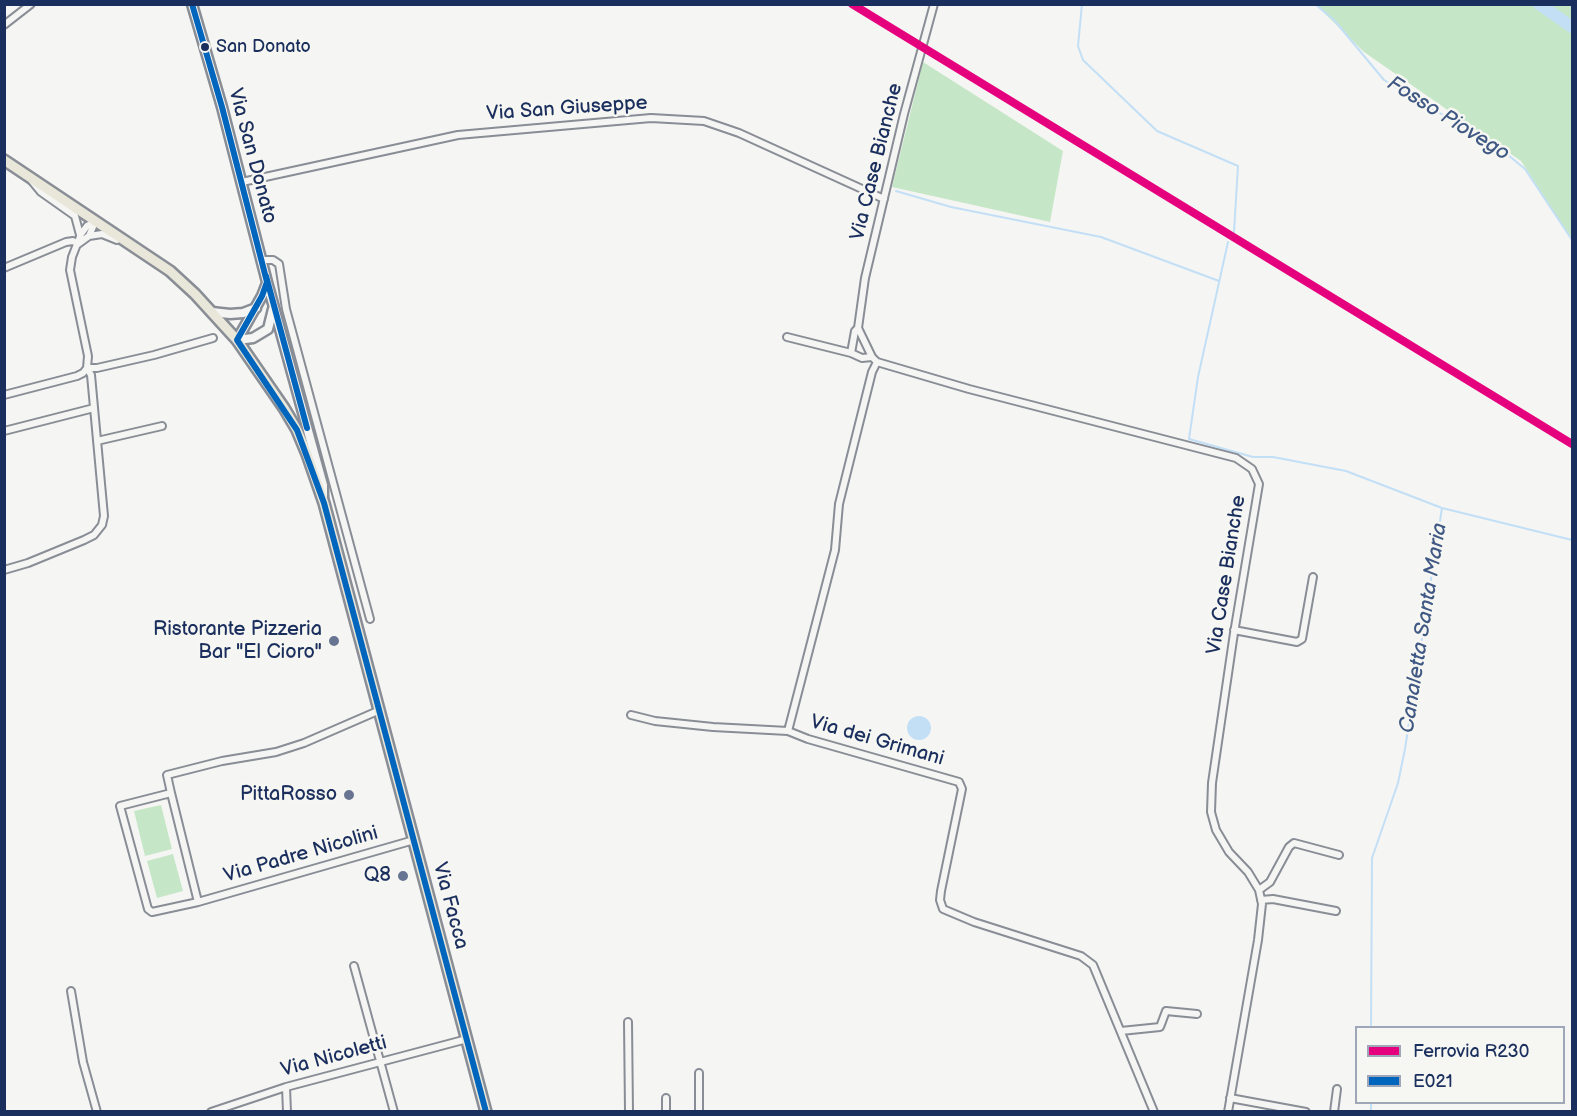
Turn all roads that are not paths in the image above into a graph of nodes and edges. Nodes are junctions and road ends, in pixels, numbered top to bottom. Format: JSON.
{"nodes":[{"id":1,"x":31,"y":4,"type":"edge"},
{"id":2,"x":192,"y":4,"type":"edge"},
{"id":3,"x":934,"y":4,"type":"edge"},
{"id":4,"x":4,"y":25,"type":"edge"},
{"id":5,"x":4,"y":159,"type":"edge"},
{"id":6,"x":30,"y":177,"type":"junction"},
{"id":7,"x":242,"y":182,"type":"junction"},
{"id":8,"x":884,"y":199,"type":"junction"},
{"id":9,"x":95,"y":222,"type":"junction"},
{"id":10,"x":81,"y":235,"type":"junction"},
{"id":11,"x":89,"y":236,"type":"junction"},
{"id":12,"x":78,"y":244,"type":"junction"},
{"id":13,"x":262,"y":260,"type":"junction"},
{"id":14,"x":156,"y":262,"type":"junction"},
{"id":15,"x":4,"y":268,"type":"edge"},
{"id":16,"x":267,"y":282,"type":"junction"},
{"id":17,"x":273,"y":303,"type":"junction"},
{"id":18,"x":256,"y":308,"type":"junction"},
{"id":19,"x":212,"y":312,"type":"junction"},
{"id":20,"x":858,"y":328,"type":"junction"},
{"id":21,"x":787,"y":337,"type":"dead end"},
{"id":22,"x":213,"y":338,"type":"dead end"},
{"id":23,"x":237,"y":340,"type":"junction"},
{"id":24,"x":851,"y":353,"type":"junction"},
{"id":25,"x":874,"y":359,"type":"junction"},
{"id":26,"x":87,"y":368,"type":"junction"},
{"id":27,"x":4,"y":395,"type":"edge"},
{"id":28,"x":94,"y":408,"type":"junction"},
{"id":29,"x":162,"y":426,"type":"dead end"},
{"id":30,"x":4,"y":432,"type":"edge"},
{"id":31,"x":97,"y":441,"type":"junction"},
{"id":32,"x":324,"y":503,"type":"junction"},
{"id":33,"x":4,"y":570,"type":"edge"},
{"id":34,"x":1313,"y":577,"type":"dead end"},
{"id":35,"x":370,"y":619,"type":"dead end"},
{"id":36,"x":1234,"y":630,"type":"junction"},
{"id":37,"x":380,"y":710,"type":"junction"},
{"id":38,"x":631,"y":715,"type":"dead end"},
{"id":39,"x":788,"y":731,"type":"junction"},
{"id":40,"x":171,"y":793,"type":"junction"},
{"id":41,"x":414,"y":840,"type":"junction"},
{"id":42,"x":1339,"y":855,"type":"dead end"},
{"id":43,"x":1259,"y":890,"type":"junction"},
{"id":44,"x":1261,"y":900,"type":"junction"},
{"id":45,"x":198,"y":902,"type":"junction"},
{"id":46,"x":1336,"y":911,"type":"dead end"},
{"id":47,"x":354,"y":966,"type":"dead end"},
{"id":48,"x":71,"y":991,"type":"dead end"},
{"id":49,"x":1197,"y":1014,"type":"dead end"},
{"id":50,"x":628,"y":1022,"type":"dead end"},
{"id":51,"x":1121,"y":1031,"type":"junction"},
{"id":52,"x":466,"y":1039,"type":"junction"},
{"id":53,"x":380,"y":1062,"type":"junction"},
{"id":54,"x":699,"y":1073,"type":"dead end"},
{"id":55,"x":286,"y":1087,"type":"junction"},
{"id":56,"x":1337,"y":1089,"type":"dead end"},
{"id":57,"x":666,"y":1098,"type":"dead end"},
{"id":58,"x":1230,"y":1098,"type":"junction"},
{"id":59,"x":97,"y":1112,"type":"edge"},
{"id":60,"x":212,"y":1112,"type":"edge"},
{"id":61,"x":287,"y":1112,"type":"edge"},
{"id":62,"x":394,"y":1112,"type":"edge"},
{"id":63,"x":486,"y":1112,"type":"edge"},
{"id":64,"x":629,"y":1112,"type":"edge"},
{"id":65,"x":666,"y":1112,"type":"edge"},
{"id":66,"x":699,"y":1112,"type":"edge"},
{"id":67,"x":1154,"y":1112,"type":"edge"},
{"id":68,"x":1228,"y":1112,"type":"edge"},
{"id":69,"x":1306,"y":1112,"type":"edge"},
{"id":70,"x":1334,"y":1112,"type":"edge"}],
"edges":[{"from":1,"to":4,"type":"street"},
{"from":2,"to":7,"type":"street","name":"Via San Donato"},
{"from":3,"to":8,"type":"street","name":"Via Case Bianche"},
{"from":5,"to":6,"type":"main road","name":"Via Facca"},
{"from":6,"to":9,"type":"main road","name":"Via Facca"},
{"from":6,"to":10,"type":"street"},
{"from":7,"to":8,"type":"street","name":"Via San Giuseppe"},
{"from":7,"to":13,"type":"street","name":"Via San Donato"},
{"from":8,"to":20,"type":"street","name":"Via Case Bianche"},
{"from":9,"to":10,"type":"street"},
{"from":9,"to":11,"type":"street"},
{"from":9,"to":14,"type":"main road","name":"Via Facca"},
{"from":10,"to":12,"type":"street"},
{"from":11,"to":12,"type":"street"},
{"from":11,"to":14,"type":"street"},
{"from":12,"to":15,"type":"street"},
{"from":12,"to":26,"type":"street"},
{"from":13,"to":16,"type":"street","name":"Via San Donato"},
{"from":13,"to":35,"type":"street"},
{"from":14,"to":19,"type":"main road","name":"Via Facca"},
{"from":16,"to":17,"type":"street","name":"Via San Donato"},
{"from":16,"to":18,"type":"street"},
{"from":17,"to":23,"type":"street"},
{"from":17,"to":32,"type":"street","name":"Via San Donato"},
{"from":18,"to":19,"type":"street"},
{"from":18,"to":23,"type":"street"},
{"from":19,"to":23,"type":"main road","name":"Via Facca"},
{"from":20,"to":24,"type":"street","name":"Via Case Bianche"},
{"from":20,"to":25,"type":"street"},
{"from":21,"to":24,"type":"street","name":"Via Case Bianche"},
{"from":22,"to":26,"type":"street"},
{"from":23,"to":32,"type":"main road","name":"Via Facca"},
{"from":24,"to":25,"type":"street","name":"Via Case Bianche"},
{"from":25,"to":36,"type":"street","name":"Via Case Bianche"},
{"from":25,"to":39,"type":"street","name":"Via dei Grimani"},
{"from":26,"to":27,"type":"street"},
{"from":26,"to":28,"type":"street"},
{"from":28,"to":30,"type":"street"},
{"from":28,"to":31,"type":"street"},
{"from":29,"to":31,"type":"street"},
{"from":31,"to":33,"type":"street"},
{"from":32,"to":37,"type":"main road","name":"Via Facca"},
{"from":34,"to":36,"type":"street"},
{"from":36,"to":43,"type":"street","name":"Via Case Bianche"},
{"from":37,"to":40,"type":"street"},
{"from":37,"to":41,"type":"main road","name":"Via Facca"},
{"from":38,"to":39,"type":"street"},
{"from":39,"to":51,"type":"street","name":"Via dei Grimani"},
{"from":40,"to":45,"type":"street"},
{"from":40,"to":45,"type":"street","name":"Via Padre Nicolini"},
{"from":41,"to":45,"type":"street","name":"Via Padre Nicolini"},
{"from":41,"to":52,"type":"main road","name":"Via Facca"},
{"from":42,"to":43,"type":"street"},
{"from":43,"to":44,"type":"street","name":"Via Case Bianche"},
{"from":44,"to":46,"type":"street"},
{"from":44,"to":58,"type":"street","name":"Via Case Bianche"},
{"from":47,"to":53,"type":"street"},
{"from":48,"to":59,"type":"street"},
{"from":49,"to":51,"type":"street"},
{"from":50,"to":64,"type":"street"},
{"from":51,"to":67,"type":"street","name":"Via dei Grimani"},
{"from":52,"to":53,"type":"street","name":"Via Nicoletti"},
{"from":52,"to":63,"type":"main road","name":"Via Facca"},
{"from":53,"to":55,"type":"street","name":"Via Nicoletti"},
{"from":53,"to":62,"type":"street"},
{"from":54,"to":66,"type":"street"},
{"from":55,"to":60,"type":"street","name":"Via Nicoletti"},
{"from":55,"to":61,"type":"street"},
{"from":56,"to":70,"type":"street"},
{"from":57,"to":65,"type":"street"},
{"from":58,"to":68,"type":"street","name":"Via Case Bianche"},
{"from":58,"to":69,"type":"street"}]}
